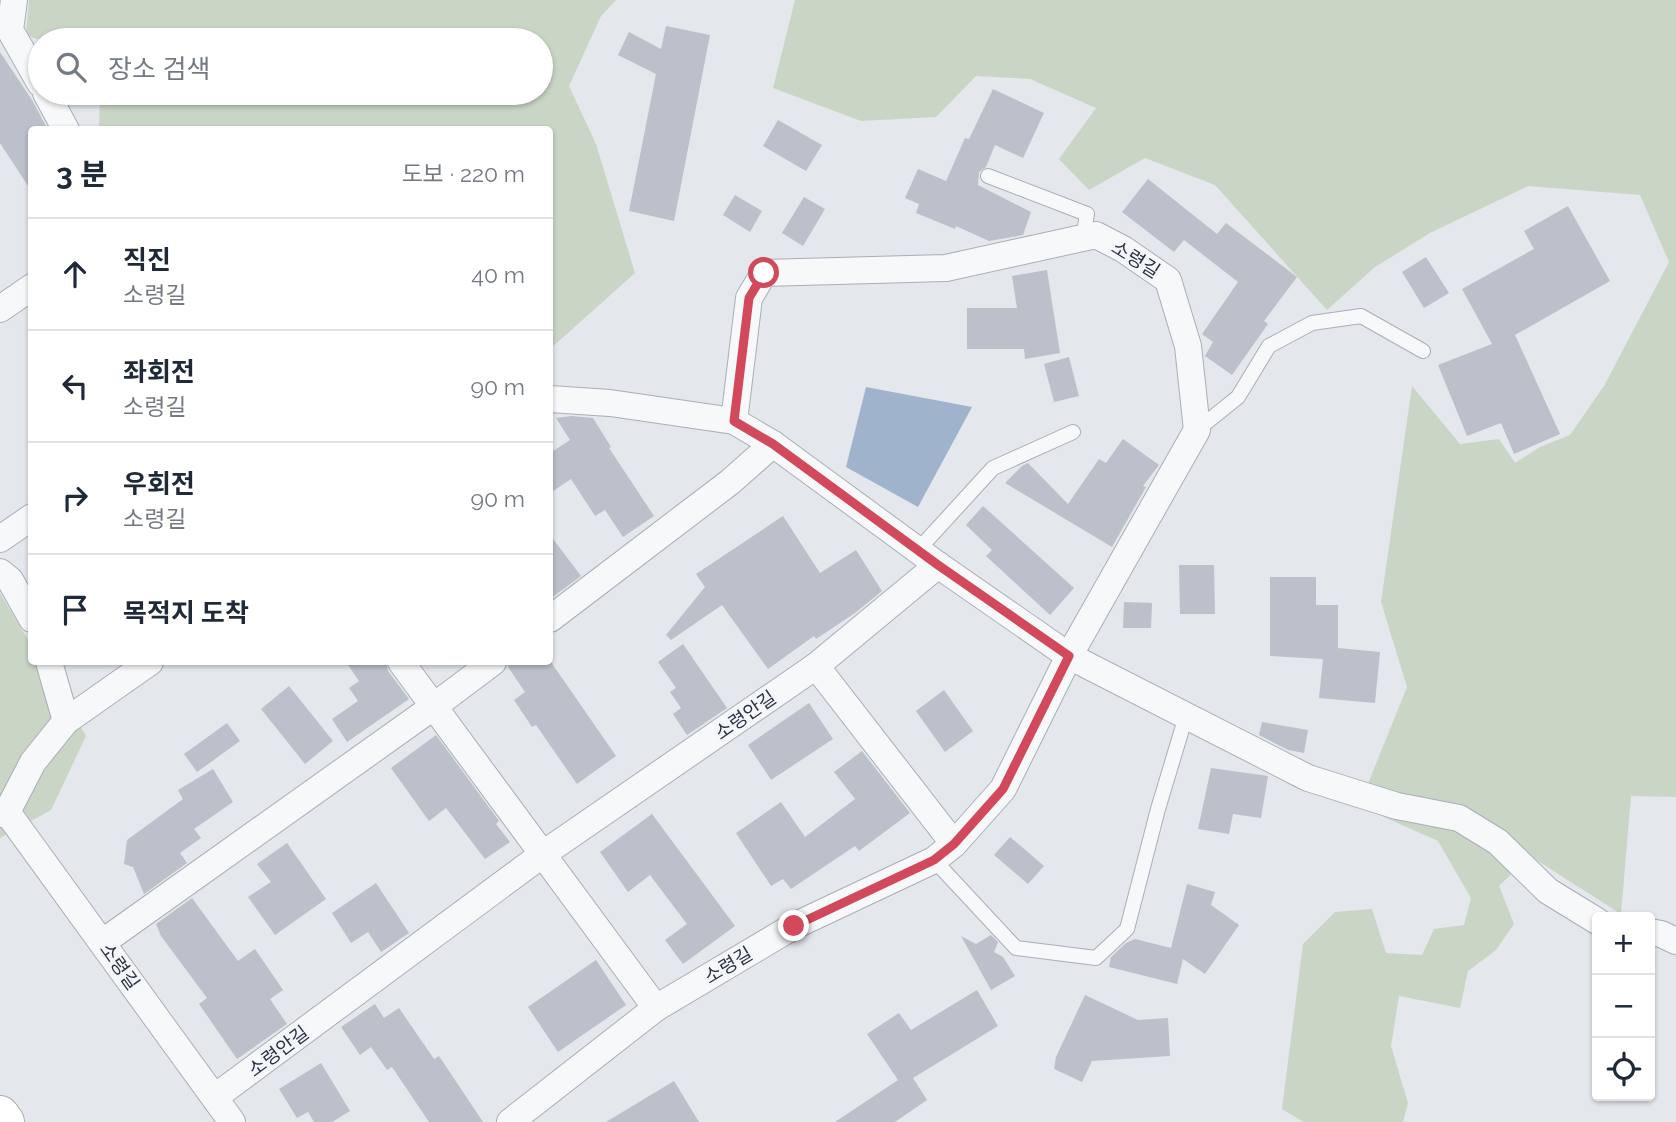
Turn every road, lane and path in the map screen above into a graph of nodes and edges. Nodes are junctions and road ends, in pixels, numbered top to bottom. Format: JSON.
{"nodes":[{"id":1,"x":14,"y":0,"type":"edge"},
{"id":2,"x":5,"y":32,"type":"edge"},
{"id":3,"x":28,"y":66,"type":"edge"},
{"id":4,"x":52,"y":105,"type":"edge"},
{"id":5,"x":64,"y":126,"type":"edge"},
{"id":6,"x":988,"y":176,"type":"dead end"},
{"id":7,"x":1083,"y":238,"type":"junction"},
{"id":8,"x":28,"y":290,"type":"edge"},
{"id":9,"x":0,"y":309,"type":"edge"},
{"id":10,"x":1423,"y":351,"type":"dead end"},
{"id":11,"x":553,"y":399,"type":"edge"},
{"id":12,"x":734,"y":421,"type":"junction"},
{"id":13,"x":1196,"y":429,"type":"junction"},
{"id":14,"x":1073,"y":432,"type":"dead end"},
{"id":15,"x":773,"y":444,"type":"junction"},
{"id":16,"x":28,"y":520,"type":"edge"},
{"id":17,"x":0,"y":540,"type":"edge"},
{"id":18,"x":928,"y":557,"type":"junction"},
{"id":19,"x":0,"y":572,"type":"edge"},
{"id":20,"x":28,"y":612,"type":"edge"},
{"id":21,"x":553,"y":617,"type":"edge"},
{"id":22,"x":1069,"y":656,"type":"junction"},
{"id":23,"x":50,"y":665,"type":"edge"},
{"id":24,"x":146,"y":665,"type":"edge"},
{"id":25,"x":403,"y":665,"type":"edge"},
{"id":26,"x":489,"y":665,"type":"edge"},
{"id":27,"x":816,"y":666,"type":"junction"},
{"id":28,"x":433,"y":707,"type":"junction"},
{"id":29,"x":1186,"y":716,"type":"junction"},
{"id":30,"x":66,"y":721,"type":"junction"},
{"id":31,"x":4,"y":813,"type":"edge"},
{"id":32,"x":944,"y":852,"type":"junction"},
{"id":33,"x":543,"y":854,"type":"junction"},
{"id":34,"x":1592,"y":918,"type":"edge"},
{"id":35,"x":1655,"y":933,"type":"edge"},
{"id":36,"x":1676,"y":941,"type":"edge"},
{"id":37,"x":103,"y":942,"type":"junction"},
{"id":38,"x":656,"y":1008,"type":"junction"},
{"id":39,"x":215,"y":1097,"type":"junction"},
{"id":40,"x":0,"y":1115,"type":"edge"},
{"id":41,"x":5,"y":1122,"type":"edge"},
{"id":42,"x":232,"y":1122,"type":"edge"},
{"id":43,"x":510,"y":1122,"type":"edge"}],
"edges":[{"from":1,"to":2,"type":"street"},
{"from":2,"to":3,"type":"street"},
{"from":4,"to":5,"type":"street"},
{"from":6,"to":7,"type":"lane"},
{"from":7,"to":12,"type":"street","name":"소령길"},
{"from":7,"to":13,"type":"street","name":"소령길"},
{"from":8,"to":9,"type":"street"},
{"from":10,"to":13,"type":"lane"},
{"from":11,"to":12,"type":"street"},
{"from":12,"to":15,"type":"street"},
{"from":13,"to":22,"type":"street","name":"소령길"},
{"from":14,"to":18,"type":"lane"},
{"from":15,"to":18,"type":"street"},
{"from":15,"to":21,"type":"street"},
{"from":16,"to":17,"type":"street"},
{"from":18,"to":22,"type":"street"},
{"from":18,"to":27,"type":"street","name":"소령안길"},
{"from":19,"to":20,"type":"street"},
{"from":22,"to":29,"type":"street"},
{"from":22,"to":32,"type":"street","name":"소령길"},
{"from":23,"to":30,"type":"street"},
{"from":24,"to":30,"type":"street","name":"소령길"},
{"from":25,"to":28,"type":"street"},
{"from":26,"to":28,"type":"street"},
{"from":27,"to":32,"type":"street"},
{"from":27,"to":33,"type":"street","name":"소령안길"},
{"from":28,"to":33,"type":"street"},
{"from":28,"to":37,"type":"street"},
{"from":29,"to":32,"type":"lane"},
{"from":29,"to":34,"type":"street"},
{"from":30,"to":31,"type":"street","name":"소령길"},
{"from":31,"to":37,"type":"street","name":"소령길"},
{"from":32,"to":38,"type":"street","name":"소령길"},
{"from":33,"to":38,"type":"street"},
{"from":33,"to":39,"type":"street","name":"소령안길"},
{"from":35,"to":36,"type":"street"},
{"from":37,"to":39,"type":"street","name":"소령길"},
{"from":38,"to":43,"type":"street","name":"소령길"},
{"from":39,"to":42,"type":"street","name":"소령길"},
{"from":40,"to":41,"type":"main road"}]}
